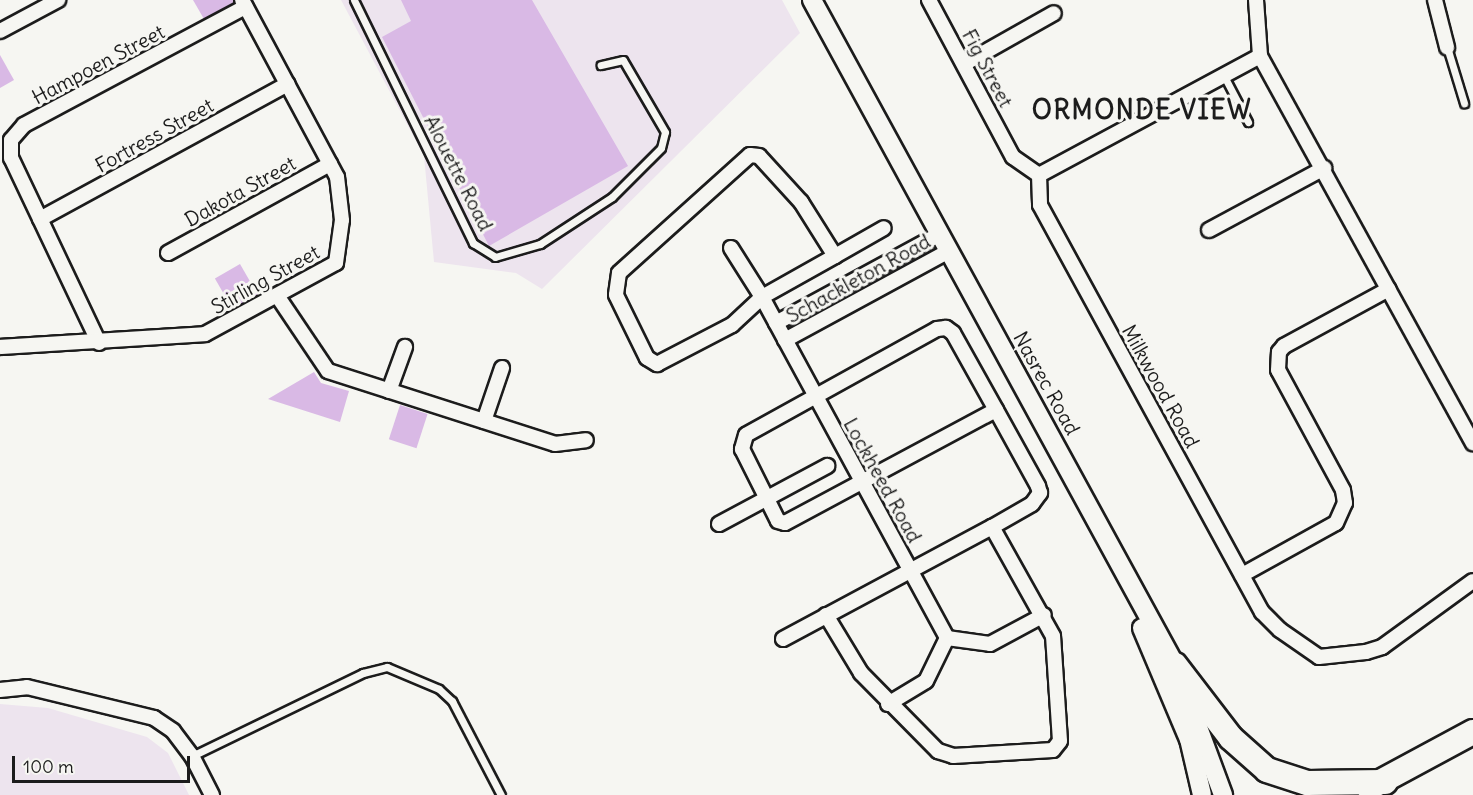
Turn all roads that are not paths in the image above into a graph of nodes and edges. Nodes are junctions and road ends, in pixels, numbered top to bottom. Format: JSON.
{"nodes":[{"id":1,"x":58,"y":0,"type":"edge"},
{"id":2,"x":354,"y":0,"type":"edge"},
{"id":3,"x":801,"y":0,"type":"edge"},
{"id":4,"x":812,"y":0,"type":"edge"},
{"id":5,"x":929,"y":0,"type":"edge"},
{"id":6,"x":1256,"y":0,"type":"edge"},
{"id":7,"x":1435,"y":0,"type":"edge"},
{"id":8,"x":244,"y":3,"type":"edge"},
{"id":9,"x":1054,"y":13,"type":"dead end"},
{"id":10,"x":1,"y":28,"type":"edge"},
{"id":11,"x":1448,"y":47,"type":"joint"},
{"id":12,"x":1260,"y":56,"type":"junction"},
{"id":13,"x":964,"y":64,"type":"junction"},
{"id":14,"x":601,"y":65,"type":"dead end"},
{"id":15,"x":1224,"y":76,"type":"junction"},
{"id":16,"x":288,"y":84,"type":"junction"},
{"id":17,"x":1464,"y":103,"type":"dead end"},
{"id":18,"x":1248,"y":122,"type":"dead end"},
{"id":19,"x":330,"y":164,"type":"junction"},
{"id":20,"x":1324,"y":168,"type":"junction"},
{"id":21,"x":1040,"y":175,"type":"junction"},
{"id":22,"x":40,"y":219,"type":"junction"},
{"id":23,"x":884,"y":228,"type":"dead end"},
{"id":24,"x":1209,"y":230,"type":"dead end"},
{"id":25,"x":940,"y":245,"type":"junction"},
{"id":26,"x":731,"y":248,"type":"dead end"},
{"id":27,"x":168,"y":253,"type":"dead end"},
{"id":28,"x":835,"y":256,"type":"junction"},
{"id":29,"x":855,"y":280,"type":"junction"},
{"id":30,"x":1389,"y":289,"type":"junction"},
{"id":31,"x":278,"y":297,"type":"junction"},
{"id":32,"x":762,"y":297,"type":"junction"},
{"id":33,"x":864,"y":297,"type":"junction"},
{"id":34,"x":776,"y":323,"type":"junction"},
{"id":35,"x":785,"y":340,"type":"junction"},
{"id":36,"x":99,"y":343,"type":"junction"},
{"id":37,"x":0,"y":347,"type":"edge"},
{"id":38,"x":405,"y":348,"type":"dead end"},
{"id":39,"x":502,"y":368,"type":"dead end"},
{"id":40,"x":388,"y":391,"type":"junction"},
{"id":41,"x":815,"y":397,"type":"junction"},
{"id":42,"x":996,"y":410,"type":"junction"},
{"id":43,"x":484,"y":421,"type":"junction"},
{"id":44,"x":586,"y":440,"type":"dead end"},
{"id":45,"x":1473,"y":443,"type":"edge"},
{"id":46,"x":827,"y":466,"type":"dead end"},
{"id":47,"x":862,"y":484,"type":"junction"},
{"id":48,"x":766,"y":498,"type":"junction"},
{"id":49,"x":718,"y":524,"type":"dead end"},
{"id":50,"x":992,"y":528,"type":"junction"},
{"id":51,"x":910,"y":569,"type":"junction"},
{"id":52,"x":1242,"y":575,"type":"junction"},
{"id":53,"x":1473,"y":581,"type":"edge"},
{"id":54,"x":826,"y":615,"type":"junction"},
{"id":55,"x":1044,"y":615,"type":"junction"},
{"id":56,"x":947,"y":638,"type":"junction"},
{"id":57,"x":783,"y":639,"type":"dead end"},
{"id":58,"x":1175,"y":665,"type":"junction"},
{"id":59,"x":0,"y":690,"type":"edge"},
{"id":60,"x":888,"y":704,"type":"junction"},
{"id":61,"x":1473,"y":732,"type":"edge"},
{"id":62,"x":192,"y":756,"type":"junction"},
{"id":63,"x":1384,"y":782,"type":"junction"},
{"id":64,"x":1199,"y":789,"type":"edge"},
{"id":65,"x":212,"y":795,"type":"edge"},
{"id":66,"x":501,"y":795,"type":"edge"},
{"id":67,"x":1223,"y":795,"type":"edge"},
{"id":68,"x":1353,"y":795,"type":"edge"}],
"edges":[{"from":1,"to":10,"type":"street"},
{"from":2,"to":14,"type":"lane","name":"Alouette Road"},
{"from":3,"to":25,"type":"main road","name":"Nasrec Road"},
{"from":4,"to":25,"type":"main road","name":"Nasrec Road"},
{"from":5,"to":13,"type":"street","name":"Fig Street"},
{"from":6,"to":12,"type":"street"},
{"from":7,"to":11,"type":"street"},
{"from":8,"to":16,"type":"street","name":"Stirling Street"},
{"from":8,"to":22,"type":"street","name":"Hampoen Street"},
{"from":9,"to":13,"type":"street"},
{"from":11,"to":17,"type":"lane"},
{"from":12,"to":15,"type":"street"},
{"from":12,"to":20,"type":"street"},
{"from":13,"to":21,"type":"street","name":"Fig Street"},
{"from":15,"to":18,"type":"lane"},
{"from":15,"to":21,"type":"street"},
{"from":16,"to":19,"type":"street","name":"Stirling Street"},
{"from":16,"to":22,"type":"street","name":"Fortress Street"},
{"from":19,"to":27,"type":"street","name":"Dakota Street"},
{"from":19,"to":31,"type":"street","name":"Stirling Street"},
{"from":20,"to":24,"type":"street"},
{"from":20,"to":30,"type":"street"},
{"from":21,"to":52,"type":"street","name":"Milkwood Road"},
{"from":22,"to":36,"type":"street","name":"Hampoen Street"},
{"from":23,"to":28,"type":"street"},
{"from":25,"to":29,"type":"street","name":"Schackleton Road"},
{"from":25,"to":33,"type":"street","name":"Schackleton Road"},
{"from":25,"to":58,"type":"main road","name":"Nasrec Road"},
{"from":25,"to":64,"type":"main road","name":"Nasrec Road"},
{"from":26,"to":32,"type":"street","name":"Lockheed Road"},
{"from":28,"to":32,"type":"street"},
{"from":28,"to":32,"type":"street"},
{"from":29,"to":33,"type":"street"},
{"from":29,"to":34,"type":"street","name":"Schackleton Road"},
{"from":30,"to":45,"type":"street"},
{"from":30,"to":52,"type":"street"},
{"from":31,"to":36,"type":"street","name":"Stirling Street"},
{"from":31,"to":40,"type":"street"},
{"from":32,"to":34,"type":"street","name":"Lockheed Road"},
{"from":33,"to":35,"type":"street","name":"Schackleton Road"},
{"from":34,"to":35,"type":"street","name":"Lockheed Road"},
{"from":35,"to":41,"type":"street","name":"Lockheed Road"},
{"from":36,"to":37,"type":"street","name":"Stirling Street"},
{"from":38,"to":40,"type":"street"},
{"from":39,"to":43,"type":"street"},
{"from":40,"to":43,"type":"street"},
{"from":41,"to":42,"type":"street"},
{"from":41,"to":47,"type":"street","name":"Lockheed Road"},
{"from":41,"to":48,"type":"street"},
{"from":42,"to":47,"type":"street"},
{"from":42,"to":50,"type":"street"},
{"from":43,"to":44,"type":"street"},
{"from":46,"to":48,"type":"street"},
{"from":47,"to":48,"type":"street"},
{"from":47,"to":51,"type":"street","name":"Lockheed Road"},
{"from":48,"to":49,"type":"street"},
{"from":50,"to":51,"type":"street"},
{"from":50,"to":55,"type":"street"},
{"from":51,"to":54,"type":"street"},
{"from":51,"to":56,"type":"street","name":"Lockheed Road"},
{"from":52,"to":53,"type":"street","name":"Milkwood Road"},
{"from":54,"to":57,"type":"street"},
{"from":54,"to":60,"type":"street"},
{"from":55,"to":56,"type":"street"},
{"from":55,"to":60,"type":"street"},
{"from":56,"to":60,"type":"street"},
{"from":58,"to":63,"type":"highway"},
{"from":58,"to":67,"type":"main road","name":"Nasrec Road"},
{"from":59,"to":62,"type":"street"},
{"from":61,"to":63,"type":"highway"},
{"from":62,"to":65,"type":"street"},
{"from":62,"to":66,"type":"lane"},
{"from":63,"to":68,"type":"highway"}]}
